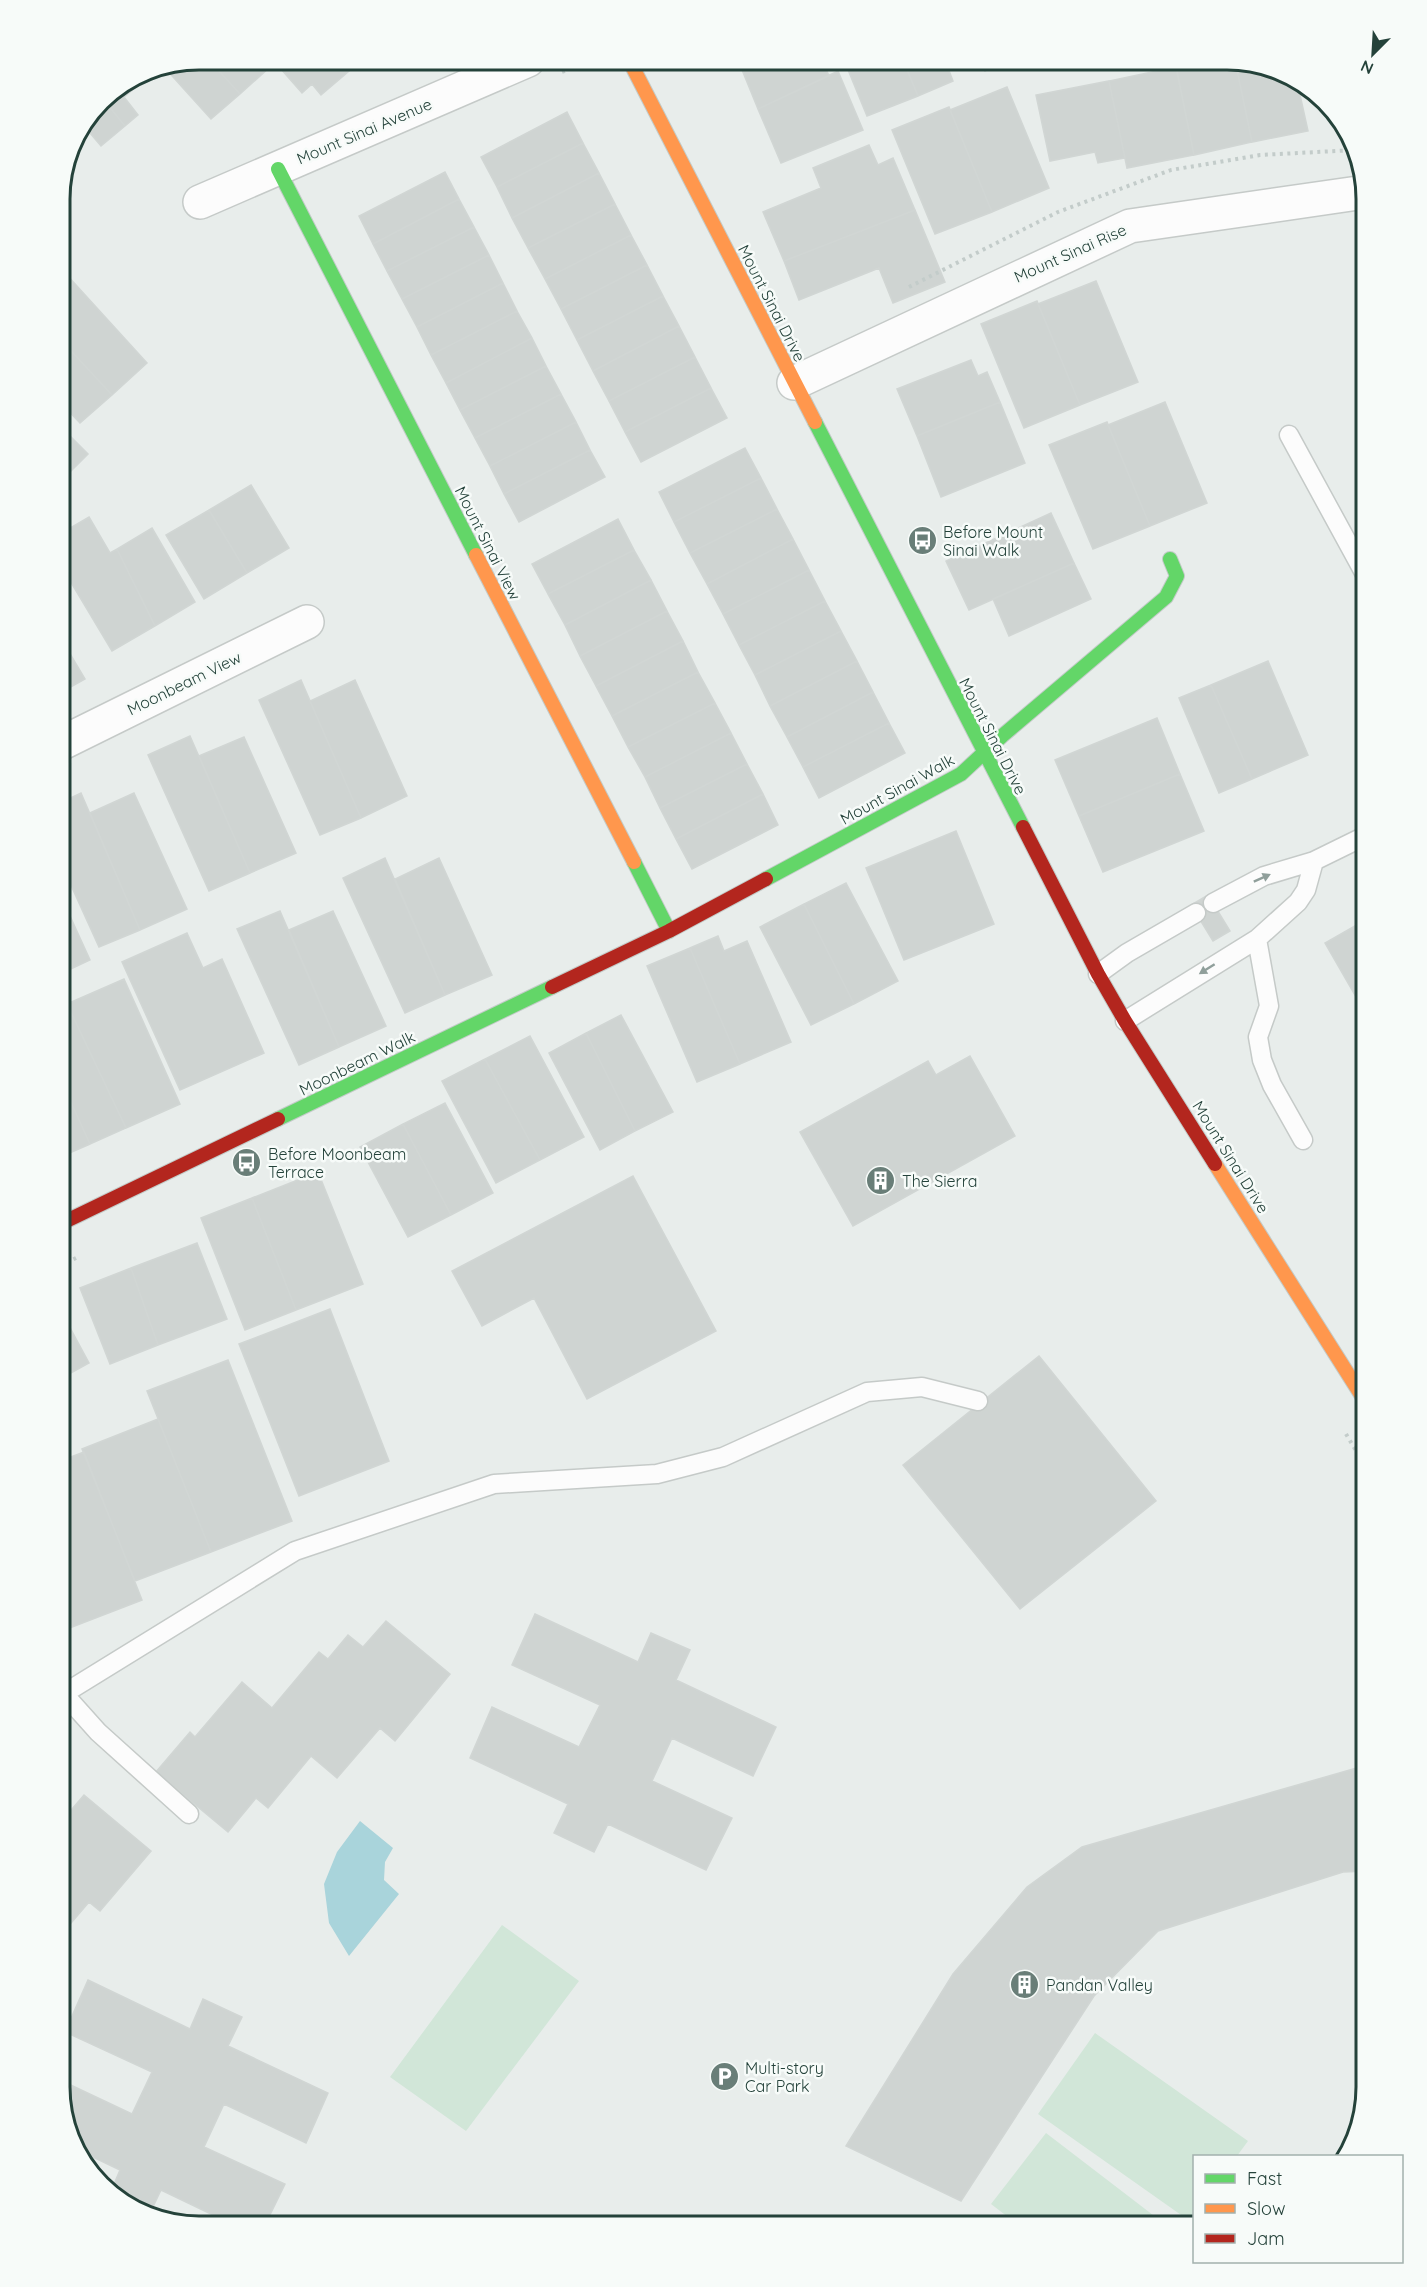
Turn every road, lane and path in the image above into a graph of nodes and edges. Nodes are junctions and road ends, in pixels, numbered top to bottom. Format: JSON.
{"nodes":[{"id":1,"x":504,"y":70,"type":"edge"},
{"id":2,"x":634,"y":70,"type":"edge"},
{"id":3,"x":278,"y":169,"type":"junction"},
{"id":4,"x":1356,"y":193,"type":"edge"},
{"id":5,"x":200,"y":202,"type":"dead end"},
{"id":6,"x":794,"y":383,"type":"junction"},
{"id":7,"x":1289,"y":435,"type":"dead end"},
{"id":8,"x":1170,"y":559,"type":"dead end"},
{"id":9,"x":1356,"y":559,"type":"edge"},
{"id":10,"x":307,"y":622,"type":"dead end"},
{"id":11,"x":71,"y":739,"type":"edge"},
{"id":12,"x":983,"y":753,"type":"junction"},
{"id":13,"x":1356,"y":841,"type":"edge"},
{"id":14,"x":1314,"y":861,"type":"junction"},
{"id":15,"x":1213,"y":903,"type":"dead end"},
{"id":16,"x":1196,"y":913,"type":"dead end"},
{"id":17,"x":669,"y":931,"type":"junction"},
{"id":18,"x":1257,"y":939,"type":"junction"},
{"id":19,"x":1098,"y":974,"type":"junction"},
{"id":20,"x":1125,"y":1021,"type":"junction"},
{"id":21,"x":1303,"y":1140,"type":"dead end"},
{"id":22,"x":70,"y":1219,"type":"edge"},
{"id":23,"x":1356,"y":1387,"type":"edge"},
{"id":24,"x":978,"y":1401,"type":"dead end"},
{"id":25,"x":70,"y":1690,"type":"edge"},
{"id":26,"x":70,"y":1703,"type":"edge"},
{"id":27,"x":189,"y":1814,"type":"dead end"}],
"edges":[{"from":1,"to":3,"type":"street","name":"Mount Sinai Avenue"},
{"from":2,"to":6,"type":"street","name":"Mount Sinai Drive"},
{"from":3,"to":5,"type":"street","name":"Mount Sinai Avenue"},
{"from":3,"to":17,"type":"street","name":"Mount Sinai View"},
{"from":4,"to":6,"type":"street","name":"Mount Sinai Rise"},
{"from":6,"to":12,"type":"street","name":"Mount Sinai Drive"},
{"from":7,"to":9,"type":"lane"},
{"from":8,"to":12,"type":"street","name":"Mount Sinai Walk"},
{"from":10,"to":11,"type":"street","name":"Moonbeam View"},
{"from":12,"to":17,"type":"street","name":"Mount Sinai Walk"},
{"from":12,"to":19,"type":"street","name":"Mount Sinai Drive"},
{"from":13,"to":14,"type":"lane"},
{"from":15,"to":14,"type":"lane","one_way":true},
{"from":14,"to":18,"type":"lane"},
{"from":16,"to":19,"type":"lane"},
{"from":17,"to":22,"type":"street","name":"Moonbeam Walk"},
{"from":18,"to":20,"type":"lane","one_way":true},
{"from":18,"to":21,"type":"lane"},
{"from":19,"to":20,"type":"street","name":"Mount Sinai Drive"},
{"from":20,"to":23,"type":"street","name":"Mount Sinai Drive"},
{"from":24,"to":25,"type":"lane"},
{"from":26,"to":27,"type":"lane"}]}
